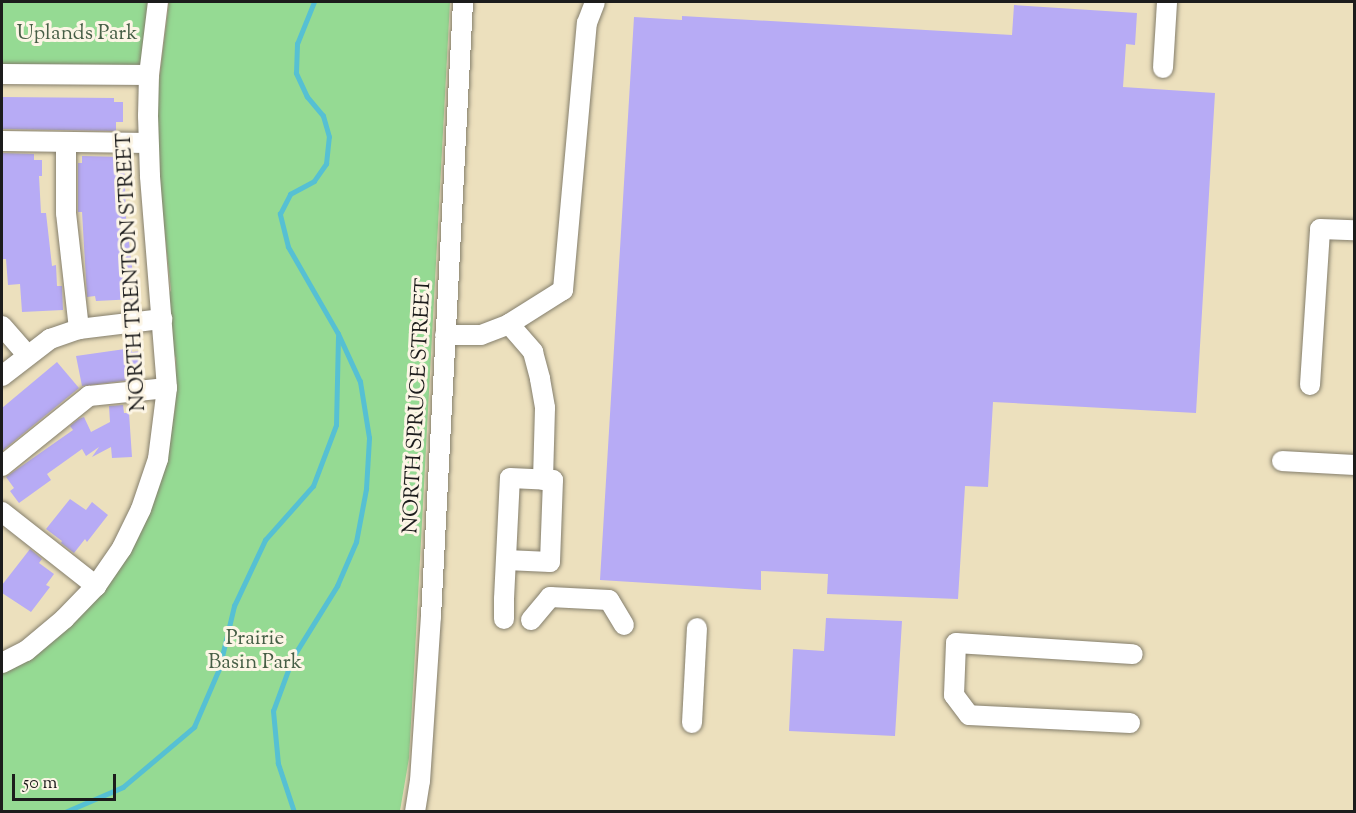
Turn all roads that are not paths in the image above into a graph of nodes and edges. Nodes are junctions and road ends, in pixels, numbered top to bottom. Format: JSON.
{"nodes":[{"id":1,"x":158,"y":2,"type":"edge"},
{"id":2,"x":463,"y":2,"type":"edge"},
{"id":3,"x":595,"y":2,"type":"edge"},
{"id":4,"x":1167,"y":2,"type":"edge"},
{"id":5,"x":1163,"y":68,"type":"dead end"},
{"id":6,"x":2,"y":74,"type":"edge"},
{"id":7,"x":149,"y":75,"type":"junction"},
{"id":8,"x":2,"y":141,"type":"edge"},
{"id":9,"x":66,"y":142,"type":"junction"},
{"id":10,"x":148,"y":143,"type":"junction"},
{"id":11,"x":1354,"y":230,"type":"edge"},
{"id":12,"x":162,"y":319,"type":"junction"},
{"id":13,"x":509,"y":324,"type":"junction"},
{"id":14,"x":2,"y":326,"type":"edge"},
{"id":15,"x":79,"y":329,"type":"junction"},
{"id":16,"x":445,"y":335,"type":"junction"},
{"id":17,"x":27,"y":354,"type":"junction"},
{"id":18,"x":2,"y":375,"type":"edge"},
{"id":19,"x":1310,"y":385,"type":"dead end"},
{"id":20,"x":167,"y":388,"type":"junction"},
{"id":21,"x":1282,"y":461,"type":"dead end"},
{"id":22,"x":1354,"y":465,"type":"edge"},
{"id":23,"x":2,"y":466,"type":"edge"},
{"id":24,"x":543,"y":480,"type":"junction"},
{"id":25,"x":2,"y":512,"type":"edge"},
{"id":26,"x":506,"y":560,"type":"junction"},
{"id":27,"x":96,"y":586,"type":"junction"},
{"id":28,"x":504,"y":619,"type":"dead end"},
{"id":29,"x":531,"y":620,"type":"dead end"},
{"id":30,"x":624,"y":625,"type":"dead end"},
{"id":31,"x":697,"y":628,"type":"dead end"},
{"id":32,"x":1133,"y":654,"type":"dead end"},
{"id":33,"x":2,"y":663,"type":"edge"},
{"id":34,"x":692,"y":723,"type":"dead end"},
{"id":35,"x":1130,"y":723,"type":"dead end"},
{"id":36,"x":415,"y":812,"type":"edge"}],
"edges":[{"from":1,"to":7,"type":"street","name":"NORTH TRENTON STREET"},
{"from":2,"to":16,"type":"street","name":"NORTH SPRUCE STREET"},
{"from":3,"to":13,"type":"street"},
{"from":4,"to":5,"type":"street"},
{"from":6,"to":7,"type":"street"},
{"from":7,"to":10,"type":"street","name":"NORTH TRENTON STREET"},
{"from":8,"to":9,"type":"street"},
{"from":9,"to":10,"type":"street"},
{"from":9,"to":15,"type":"street"},
{"from":10,"to":12,"type":"street","name":"NORTH TRENTON STREET"},
{"from":11,"to":19,"type":"street"},
{"from":12,"to":15,"type":"street"},
{"from":12,"to":20,"type":"street","name":"NORTH TRENTON STREET"},
{"from":13,"to":16,"type":"street"},
{"from":13,"to":24,"type":"street"},
{"from":14,"to":17,"type":"street"},
{"from":15,"to":17,"type":"street"},
{"from":16,"to":36,"type":"street","name":"NORTH SPRUCE STREET"},
{"from":17,"to":18,"type":"street"},
{"from":20,"to":23,"type":"street"},
{"from":20,"to":27,"type":"street","name":"NORTH TRENTON STREET"},
{"from":21,"to":22,"type":"street"},
{"from":24,"to":26,"type":"street"},
{"from":24,"to":26,"type":"street"},
{"from":25,"to":27,"type":"street"},
{"from":26,"to":28,"type":"street"},
{"from":27,"to":33,"type":"street","name":"NORTH TRENTON STREET"},
{"from":29,"to":30,"type":"street"},
{"from":31,"to":34,"type":"street"},
{"from":32,"to":35,"type":"street"}]}
